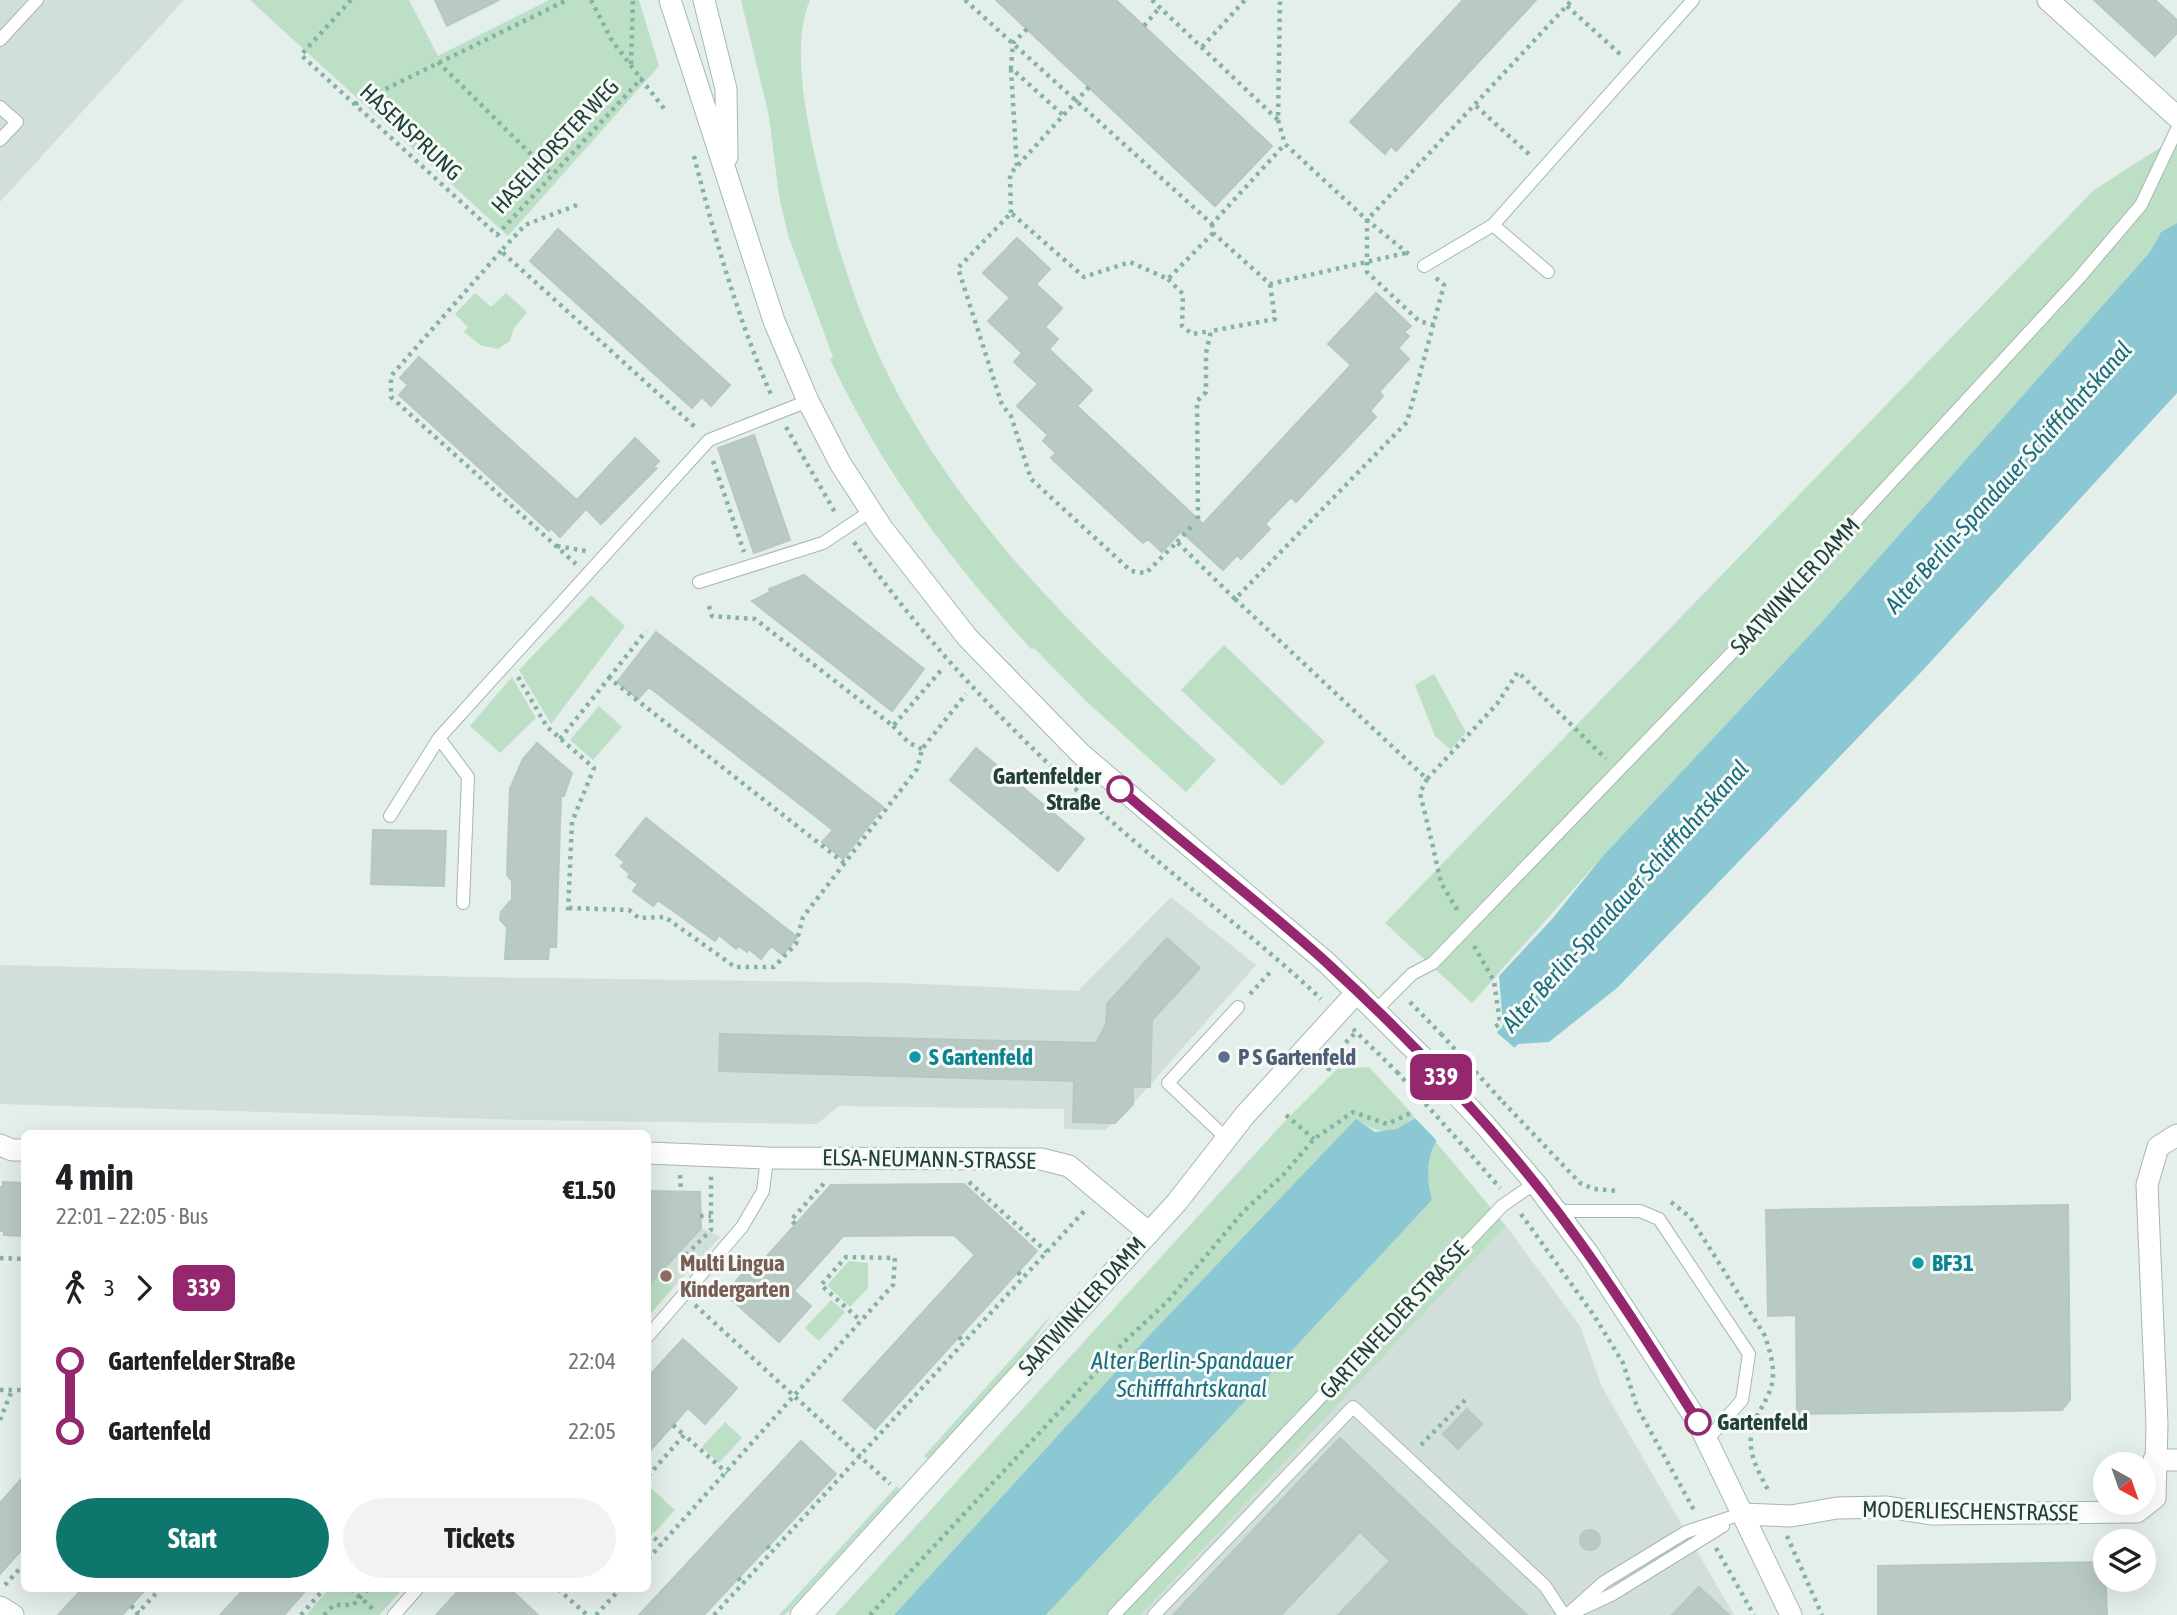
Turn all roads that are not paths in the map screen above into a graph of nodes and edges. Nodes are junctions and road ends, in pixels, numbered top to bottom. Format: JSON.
{"nodes":[{"id":1,"x":37,"y":0,"type":"edge"},
{"id":2,"x":670,"y":0,"type":"edge"},
{"id":3,"x":704,"y":0,"type":"edge"},
{"id":4,"x":1693,"y":0,"type":"edge"},
{"id":5,"x":2048,"y":0,"type":"edge"},
{"id":6,"x":0,"y":40,"type":"edge"},
{"id":7,"x":0,"y":107,"type":"edge"},
{"id":8,"x":2177,"y":117,"type":"edge"},
{"id":9,"x":2177,"y":129,"type":"edge"},
{"id":10,"x":0,"y":140,"type":"edge"},
{"id":11,"x":728,"y":177,"type":"junction"},
{"id":12,"x":1493,"y":225,"type":"junction"},
{"id":13,"x":1424,"y":266,"type":"road end"},
{"id":14,"x":1548,"y":272,"type":"dead end"},
{"id":15,"x":808,"y":401,"type":"junction"},
{"id":16,"x":871,"y":511,"type":"junction"},
{"id":17,"x":699,"y":582,"type":"dead end"},
{"id":18,"x":439,"y":738,"type":"junction"},
{"id":19,"x":390,"y":816,"type":"dead end"},
{"id":20,"x":463,"y":903,"type":"dead end"},
{"id":21,"x":1357,"y":992,"type":"junction"},
{"id":22,"x":1238,"y":1007,"type":"road end"},
{"id":23,"x":1376,"y":1010,"type":"junction"},
{"id":24,"x":2177,"y":1135,"type":"edge"},
{"id":25,"x":1226,"y":1138,"type":"junction"},
{"id":26,"x":0,"y":1145,"type":"edge"},
{"id":27,"x":21,"y":1150,"type":"edge"},
{"id":28,"x":651,"y":1153,"type":"edge"},
{"id":29,"x":767,"y":1158,"type":"junction"},
{"id":30,"x":1535,"y":1183,"type":"junction"},
{"id":31,"x":1557,"y":1211,"type":"junction"},
{"id":32,"x":1149,"y":1233,"type":"junction"},
{"id":33,"x":651,"y":1333,"type":"edge"},
{"id":34,"x":1708,"y":1439,"type":"junction"},
{"id":35,"x":2155,"y":1452,"type":"edge"},
{"id":36,"x":2156,"y":1460,"type":"edge"},
{"id":37,"x":2177,"y":1460,"type":"edge"},
{"id":38,"x":2093,"y":1512,"type":"edge"},
{"id":39,"x":1741,"y":1514,"type":"junction"},
{"id":40,"x":414,"y":1592,"type":"edge"},
{"id":41,"x":0,"y":1607,"type":"edge"},
{"id":42,"x":13,"y":1615,"type":"edge"},
{"id":43,"x":394,"y":1615,"type":"edge"},
{"id":44,"x":801,"y":1615,"type":"edge"},
{"id":45,"x":1114,"y":1615,"type":"edge"},
{"id":46,"x":1154,"y":1615,"type":"edge"},
{"id":47,"x":1566,"y":1615,"type":"edge"},
{"id":48,"x":1791,"y":1615,"type":"edge"}],
"edges":[{"from":1,"to":6,"type":"lane"},
{"from":2,"to":11,"type":"main road"},
{"from":3,"to":11,"type":"main road"},
{"from":4,"to":12,"type":"lane"},
{"from":5,"to":8,"type":"main road"},
{"from":7,"to":10,"type":"lane"},
{"from":9,"to":23,"type":"lane","name":"SAATWINKLER DAMM"},
{"from":11,"to":15,"type":"main road"},
{"from":12,"to":13,"type":"lane"},
{"from":12,"to":14,"type":"lane"},
{"from":15,"to":16,"type":"main road"},
{"from":15,"to":18,"type":"lane"},
{"from":16,"to":17,"type":"lane"},
{"from":16,"to":21,"type":"main road"},
{"from":18,"to":19,"type":"lane"},
{"from":18,"to":20,"type":"lane"},
{"from":21,"to":23,"type":"main road"},
{"from":21,"to":25,"type":"main road","name":"SAATWINKLER DAMM"},
{"from":22,"to":25,"type":"lane"},
{"from":23,"to":30,"type":"main road","bridge":true},
{"from":24,"to":35,"type":"main road","name":"MODERLIESCHENSTRASSE"},
{"from":25,"to":32,"type":"main road","name":"SAATWINKLER DAMM"},
{"from":26,"to":27,"type":"main road"},
{"from":28,"to":29,"type":"main road","name":"ELSA-NEUMANN-STRASSE"},
{"from":29,"to":32,"type":"main road","name":"ELSA-NEUMANN-STRASSE"},
{"from":29,"to":33,"type":"lane"},
{"from":30,"to":31,"type":"main road"},
{"from":30,"to":45,"type":"lane","name":"GARTENFELDER STRASSE"},
{"from":31,"to":34,"type":"main road"},
{"from":31,"to":34,"type":"lane"},
{"from":32,"to":44,"type":"main road","name":"SAATWINKLER DAMM"},
{"from":34,"to":39,"type":"main road"},
{"from":36,"to":37,"type":"main road"},
{"from":38,"to":39,"type":"main road","name":"MODERLIESCHENSTRASSE"},
{"from":39,"to":47,"type":"lane"},
{"from":39,"to":48,"type":"main road"},
{"from":40,"to":43,"type":"lane"},
{"from":41,"to":42,"type":"main road"},
{"from":46,"to":47,"type":"lane"}]}
